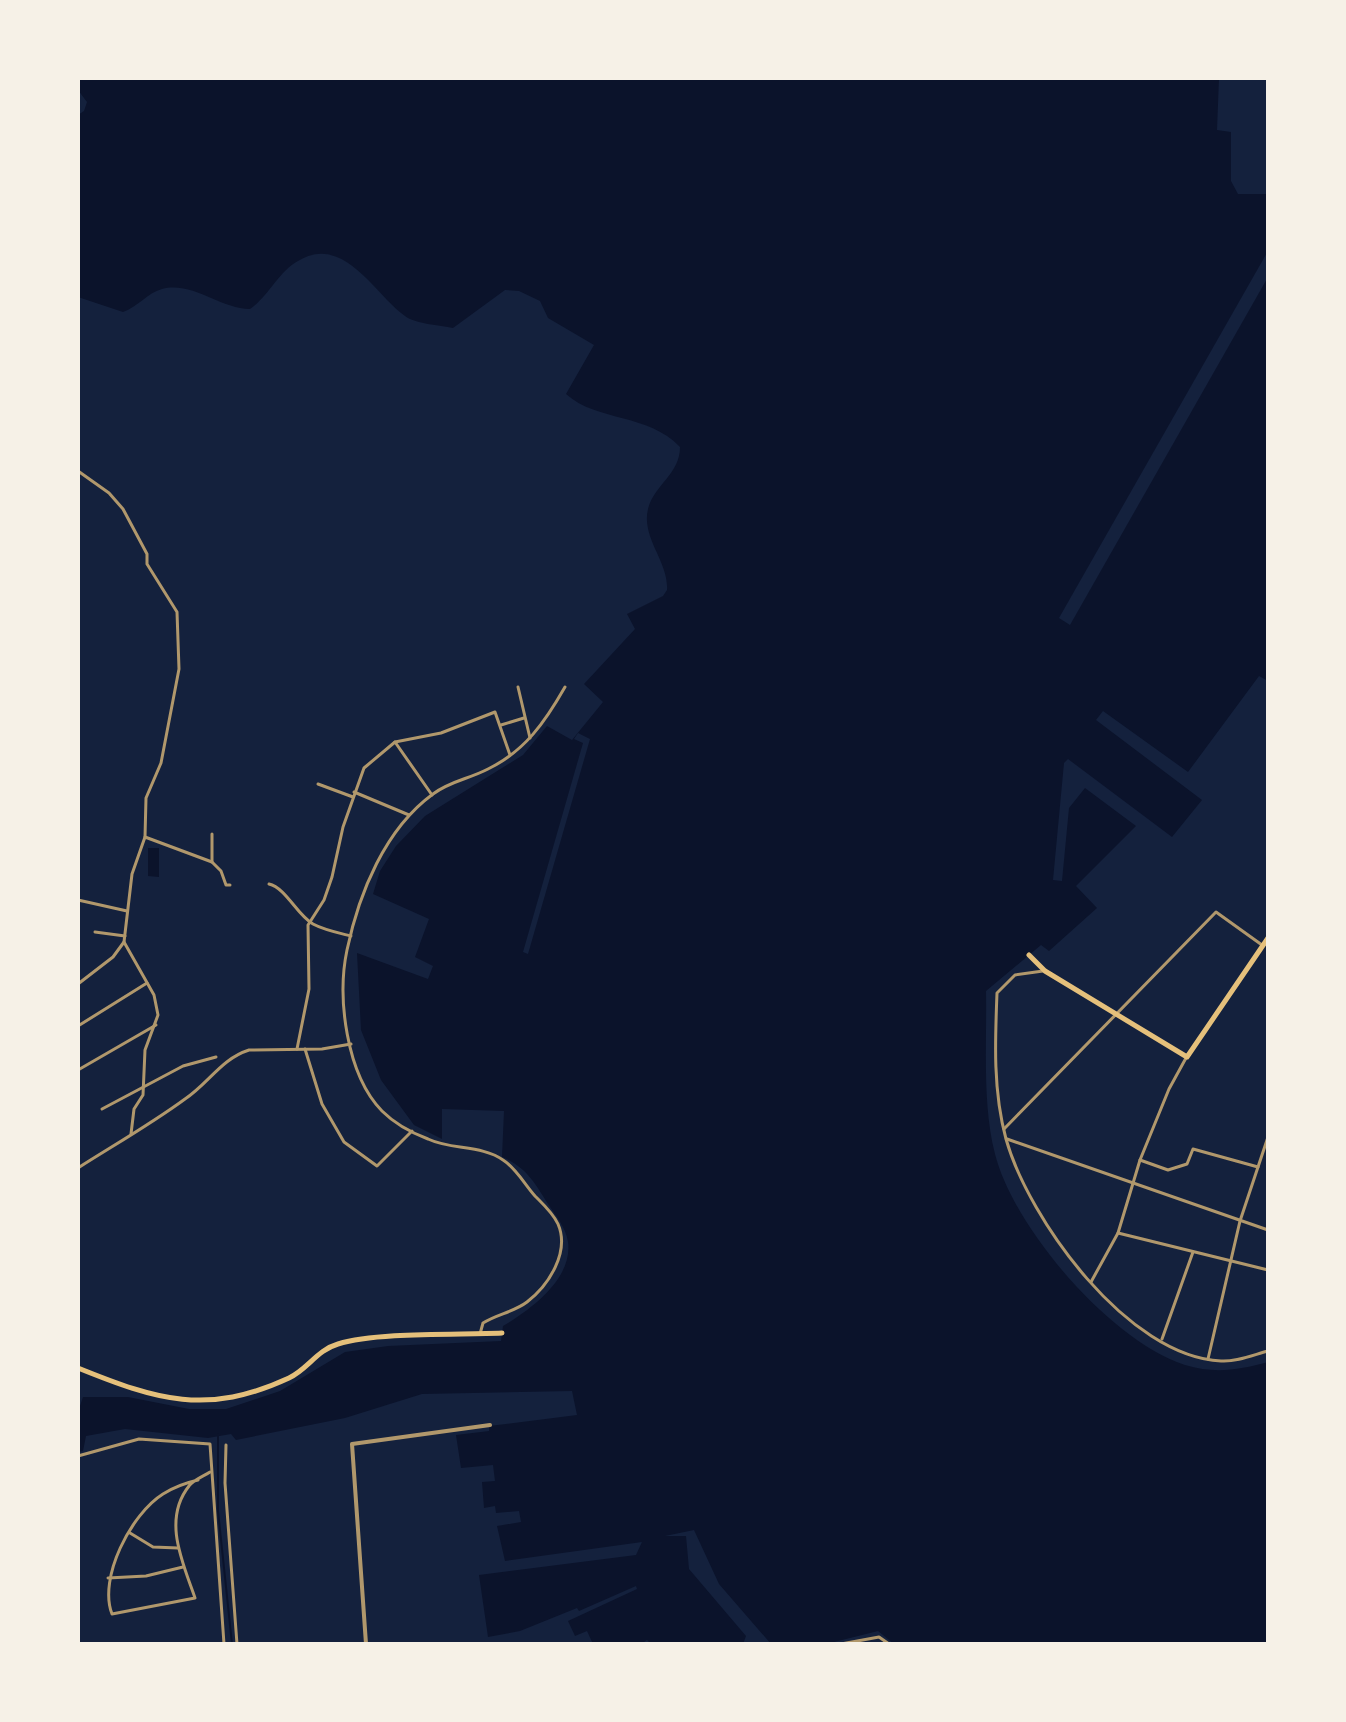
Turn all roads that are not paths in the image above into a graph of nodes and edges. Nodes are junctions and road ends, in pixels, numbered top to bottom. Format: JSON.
{"nodes":[{"id":1,"x":78,"y":471,"type":"edge"},
{"id":2,"x":518,"y":687,"type":"dead end"},
{"id":3,"x":565,"y":687,"type":"dead end"},
{"id":4,"x":525,"y":718,"type":"junction"},
{"id":5,"x":501,"y":725,"type":"junction"},
{"id":6,"x":530,"y":738,"type":"junction"},
{"id":7,"x":395,"y":742,"type":"junction"},
{"id":8,"x":510,"y":755,"type":"junction"},
{"id":9,"x":318,"y":784,"type":"dead end"},
{"id":10,"x":354,"y":794,"type":"junction"},
{"id":11,"x":432,"y":795,"type":"junction"},
{"id":12,"x":409,"y":815,"type":"junction"},
{"id":13,"x":212,"y":834,"type":"dead end"},
{"id":14,"x":145,"y":837,"type":"junction"},
{"id":15,"x":212,"y":862,"type":"junction"},
{"id":16,"x":269,"y":884,"type":"dead end"},
{"id":17,"x":230,"y":885,"type":"dead end"},
{"id":18,"x":78,"y":900,"type":"edge"},
{"id":19,"x":127,"y":911,"type":"junction"},
{"id":20,"x":311,"y":922,"type":"junction"},
{"id":21,"x":95,"y":932,"type":"dead end"},
{"id":22,"x":125,"y":936,"type":"junction"},
{"id":23,"x":351,"y":936,"type":"junction"},
{"id":24,"x":1268,"y":938,"type":"edge"},
{"id":25,"x":124,"y":942,"type":"junction"},
{"id":26,"x":1262,"y":946,"type":"junction"},
{"id":27,"x":1029,"y":955,"type":"dead end"},
{"id":28,"x":1045,"y":971,"type":"junction"},
{"id":29,"x":147,"y":983,"type":"junction"},
{"id":30,"x":78,"y":984,"type":"edge"},
{"id":31,"x":1116,"y":1013,"type":"junction"},
{"id":32,"x":156,"y":1025,"type":"junction"},
{"id":33,"x":78,"y":1026,"type":"edge"},
{"id":34,"x":351,"y":1044,"type":"junction"},
{"id":35,"x":297,"y":1049,"type":"junction"},
{"id":36,"x":305,"y":1049,"type":"junction"},
{"id":37,"x":216,"y":1057,"type":"dead end"},
{"id":38,"x":1187,"y":1057,"type":"junction"},
{"id":39,"x":78,"y":1070,"type":"edge"},
{"id":40,"x":145,"y":1084,"type":"junction"},
{"id":41,"x":102,"y":1109,"type":"dead end"},
{"id":42,"x":1004,"y":1129,"type":"junction"},
{"id":43,"x":412,"y":1131,"type":"junction"},
{"id":44,"x":131,"y":1134,"type":"junction"},
{"id":45,"x":1268,"y":1137,"type":"edge"},
{"id":46,"x":1006,"y":1139,"type":"junction"},
{"id":47,"x":1140,"y":1160,"type":"junction"},
{"id":48,"x":1258,"y":1167,"type":"junction"},
{"id":49,"x":78,"y":1168,"type":"edge"},
{"id":50,"x":1133,"y":1182,"type":"junction"},
{"id":51,"x":1240,"y":1221,"type":"junction"},
{"id":52,"x":1268,"y":1230,"type":"edge"},
{"id":53,"x":1118,"y":1233,"type":"junction"},
{"id":54,"x":1193,"y":1252,"type":"junction"},
{"id":55,"x":1230,"y":1262,"type":"junction"},
{"id":56,"x":1268,"y":1270,"type":"edge"},
{"id":57,"x":1091,"y":1282,"type":"junction"},
{"id":58,"x":502,"y":1333,"type":"dead end"},
{"id":59,"x":480,"y":1334,"type":"junction"},
{"id":60,"x":1162,"y":1341,"type":"junction"},
{"id":61,"x":1268,"y":1351,"type":"edge"},
{"id":62,"x":1208,"y":1359,"type":"junction"},
{"id":63,"x":78,"y":1368,"type":"edge"},
{"id":64,"x":490,"y":1425,"type":"dead end"},
{"id":65,"x":226,"y":1445,"type":"dead end"},
{"id":66,"x":78,"y":1456,"type":"edge"},
{"id":67,"x":210,"y":1472,"type":"junction"},
{"id":68,"x":198,"y":1480,"type":"junction"},
{"id":69,"x":130,"y":1533,"type":"junction"},
{"id":70,"x":178,"y":1548,"type":"junction"},
{"id":71,"x":184,"y":1567,"type":"junction"},
{"id":72,"x":108,"y":1578,"type":"junction"},
{"id":73,"x":224,"y":1644,"type":"edge"},
{"id":74,"x":237,"y":1644,"type":"edge"},
{"id":75,"x":366,"y":1644,"type":"edge"},
{"id":76,"x":841,"y":1644,"type":"edge"},
{"id":77,"x":889,"y":1644,"type":"edge"}],
"edges":[{"from":1,"to":14,"type":"street"},
{"from":2,"to":4,"type":"street"},
{"from":3,"to":6,"type":"street"},
{"from":4,"to":5,"type":"street"},
{"from":4,"to":6,"type":"street"},
{"from":5,"to":7,"type":"street"},
{"from":5,"to":8,"type":"street"},
{"from":6,"to":8,"type":"street"},
{"from":7,"to":10,"type":"street"},
{"from":7,"to":11,"type":"street"},
{"from":8,"to":11,"type":"street"},
{"from":9,"to":10,"type":"street"},
{"from":10,"to":12,"type":"street"},
{"from":10,"to":20,"type":"street"},
{"from":11,"to":12,"type":"street"},
{"from":12,"to":23,"type":"street"},
{"from":13,"to":15,"type":"street"},
{"from":14,"to":15,"type":"street"},
{"from":14,"to":19,"type":"street"},
{"from":15,"to":17,"type":"street"},
{"from":16,"to":20,"type":"street"},
{"from":18,"to":19,"type":"street"},
{"from":19,"to":22,"type":"street"},
{"from":20,"to":23,"type":"street"},
{"from":20,"to":35,"type":"street"},
{"from":21,"to":22,"type":"street"},
{"from":22,"to":25,"type":"street"},
{"from":23,"to":34,"type":"street"},
{"from":24,"to":26,"type":"main road"},
{"from":25,"to":29,"type":"street"},
{"from":25,"to":30,"type":"street"},
{"from":26,"to":31,"type":"street"},
{"from":26,"to":38,"type":"main road"},
{"from":27,"to":28,"type":"main road"},
{"from":28,"to":31,"type":"main road"},
{"from":28,"to":42,"type":"street"},
{"from":29,"to":32,"type":"street"},
{"from":29,"to":33,"type":"street"},
{"from":31,"to":38,"type":"main road"},
{"from":31,"to":42,"type":"street"},
{"from":32,"to":39,"type":"street"},
{"from":32,"to":40,"type":"street"},
{"from":34,"to":36,"type":"street"},
{"from":34,"to":43,"type":"street"},
{"from":35,"to":36,"type":"street"},
{"from":35,"to":44,"type":"street"},
{"from":36,"to":43,"type":"street"},
{"from":37,"to":40,"type":"street"},
{"from":38,"to":47,"type":"street"},
{"from":40,"to":41,"type":"street"},
{"from":40,"to":44,"type":"street"},
{"from":42,"to":46,"type":"street"},
{"from":43,"to":59,"type":"street"},
{"from":44,"to":49,"type":"street"},
{"from":45,"to":48,"type":"street"},
{"from":46,"to":50,"type":"street"},
{"from":46,"to":57,"type":"street"},
{"from":47,"to":48,"type":"street"},
{"from":47,"to":50,"type":"street"},
{"from":48,"to":51,"type":"street"},
{"from":50,"to":51,"type":"street"},
{"from":50,"to":53,"type":"street"},
{"from":51,"to":52,"type":"street"},
{"from":51,"to":55,"type":"street"},
{"from":53,"to":54,"type":"street"},
{"from":53,"to":57,"type":"street"},
{"from":54,"to":55,"type":"street"},
{"from":54,"to":60,"type":"street"},
{"from":55,"to":56,"type":"street"},
{"from":55,"to":62,"type":"street"},
{"from":57,"to":60,"type":"street"},
{"from":58,"to":59,"type":"main road"},
{"from":59,"to":63,"type":"main road"},
{"from":60,"to":62,"type":"street"},
{"from":61,"to":62,"type":"street"},
{"from":64,"to":75,"type":"street"},
{"from":65,"to":74,"type":"street"},
{"from":66,"to":67,"type":"street"},
{"from":67,"to":68,"type":"street"},
{"from":67,"to":73,"type":"street"},
{"from":68,"to":69,"type":"street"},
{"from":68,"to":70,"type":"street"},
{"from":69,"to":70,"type":"street"},
{"from":69,"to":72,"type":"street"},
{"from":70,"to":71,"type":"street"},
{"from":71,"to":72,"type":"street"},
{"from":71,"to":72,"type":"street"},
{"from":76,"to":77,"type":"street"}]}
